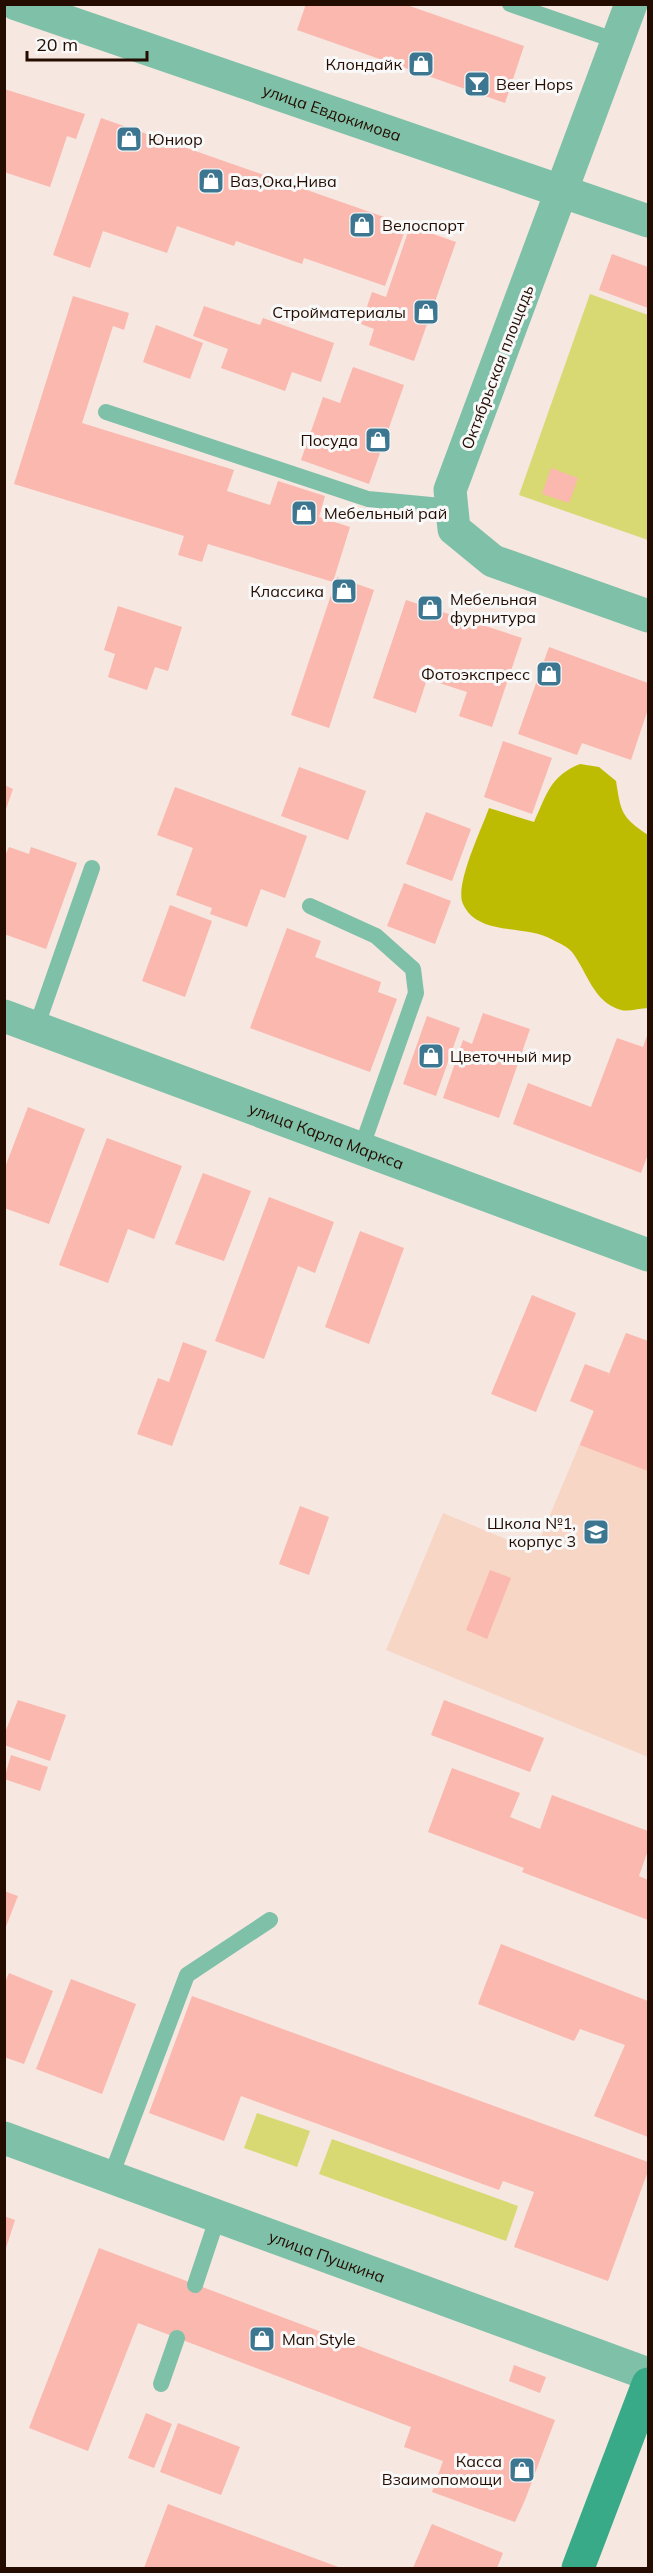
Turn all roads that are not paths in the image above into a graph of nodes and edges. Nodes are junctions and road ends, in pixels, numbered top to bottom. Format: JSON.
{"nodes":[{"id":1,"x":16,"y":4,"type":"edge"},
{"id":2,"x":510,"y":4,"type":"edge"},
{"id":3,"x":631,"y":4,"type":"edge"},
{"id":4,"x":617,"y":41,"type":"junction"},
{"id":5,"x":563,"y":191,"type":"junction"},
{"id":6,"x":648,"y":221,"type":"edge"},
{"id":7,"x":106,"y":412,"type":"dead end"},
{"id":8,"x":452,"y":507,"type":"junction"},
{"id":9,"x":648,"y":616,"type":"edge"},
{"id":10,"x":92,"y":868,"type":"dead end"},
{"id":11,"x":310,"y":906,"type":"dead end"},
{"id":12,"x":4,"y":1016,"type":"edge"},
{"id":13,"x":36,"y":1028,"type":"junction"},
{"id":14,"x":361,"y":1149,"type":"junction"},
{"id":15,"x":648,"y":1255,"type":"edge"},
{"id":16,"x":270,"y":1920,"type":"dead end"},
{"id":17,"x":4,"y":2138,"type":"edge"},
{"id":18,"x":111,"y":2176,"type":"junction"},
{"id":19,"x":218,"y":2216,"type":"junction"},
{"id":20,"x":195,"y":2285,"type":"dead end"},
{"id":21,"x":177,"y":2338,"type":"dead end"},
{"id":22,"x":648,"y":2374,"type":"edge"},
{"id":23,"x":161,"y":2384,"type":"dead end"},
{"id":24,"x":648,"y":2384,"type":"edge"},
{"id":25,"x":578,"y":2568,"type":"edge"}],
"edges":[{"from":1,"to":5,"type":"street","name":"улица Евдокимова"},
{"from":2,"to":4,"type":"lane"},
{"from":3,"to":4,"type":"street","name":"Октябрьская площадь"},
{"from":4,"to":5,"type":"street","name":"Октябрьская площадь"},
{"from":5,"to":6,"type":"street","name":"улица Евдокимова"},
{"from":5,"to":8,"type":"street","name":"Октябрьская площадь"},
{"from":7,"to":8,"type":"lane"},
{"from":8,"to":9,"type":"street","name":"Октябрьская площадь"},
{"from":10,"to":13,"type":"lane"},
{"from":11,"to":14,"type":"lane"},
{"from":12,"to":13,"type":"street","name":"улица Карла Маркса"},
{"from":13,"to":14,"type":"street","name":"улица Карла Маркса"},
{"from":14,"to":15,"type":"street","name":"улица Карла Маркса"},
{"from":16,"to":18,"type":"lane"},
{"from":17,"to":18,"type":"street","name":"улица Пушкина"},
{"from":18,"to":19,"type":"street","name":"улица Пушкина"},
{"from":19,"to":20,"type":"lane"},
{"from":19,"to":22,"type":"street","name":"улица Пушкина"},
{"from":21,"to":23,"type":"lane"},
{"from":24,"to":25,"type":"street"}]}
